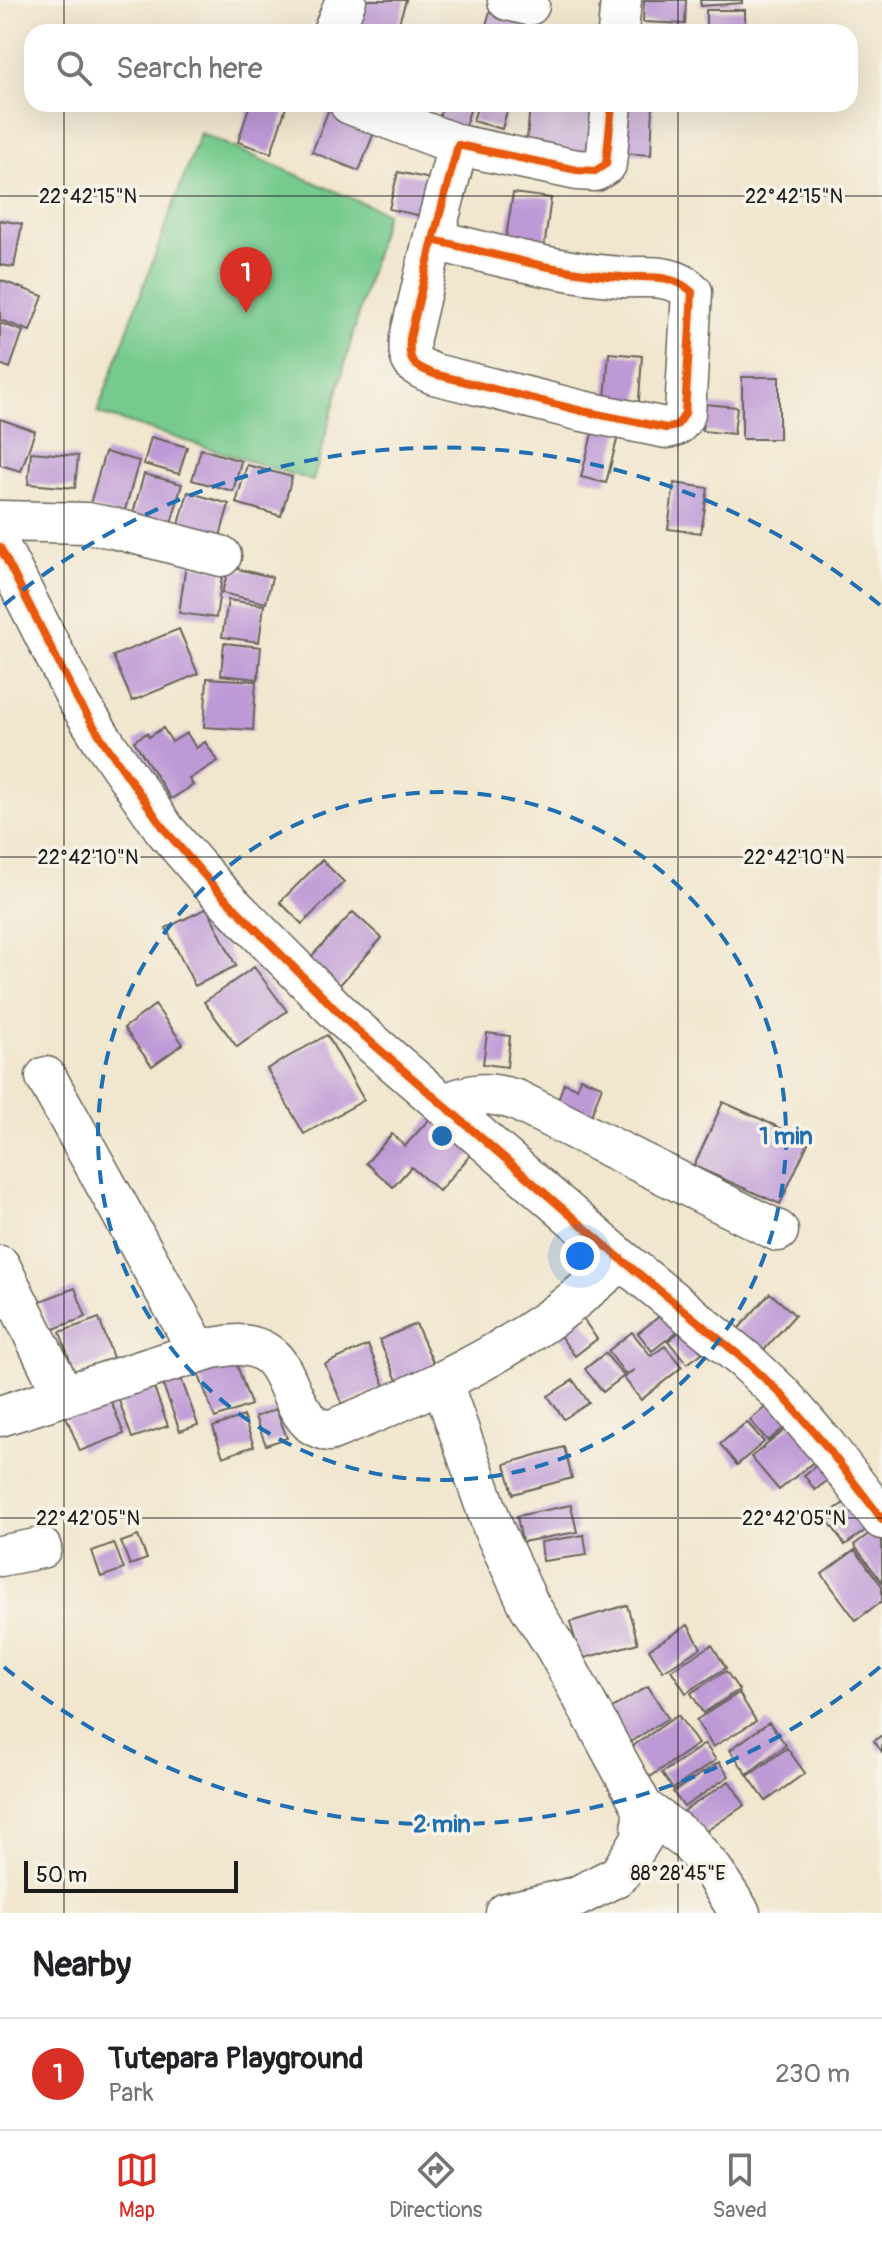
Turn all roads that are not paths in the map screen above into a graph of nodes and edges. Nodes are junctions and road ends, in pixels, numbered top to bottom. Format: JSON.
{"nodes":[{"id":1,"x":346,"y":0,"type":"edge"},
{"id":2,"x":621,"y":0,"type":"edge"},
{"id":3,"x":336,"y":24,"type":"edge"},
{"id":4,"x":619,"y":24,"type":"edge"},
{"id":5,"x":371,"y":112,"type":"edge"},
{"id":6,"x":611,"y":112,"type":"edge"},
{"id":7,"x":458,"y":145,"type":"junction"},
{"id":8,"x":433,"y":240,"type":"junction"},
{"id":9,"x":0,"y":521,"type":"edge"},
{"id":10,"x":0,"y":547,"type":"edge"},
{"id":11,"x":221,"y":556,"type":"dead end"},
{"id":12,"x":46,"y":1077,"type":"dead end"},
{"id":13,"x":444,"y":1104,"type":"junction"},
{"id":14,"x":778,"y":1231,"type":"dead end"},
{"id":15,"x":622,"y":1260,"type":"junction"},
{"id":16,"x":0,"y":1266,"type":"edge"},
{"id":17,"x":199,"y":1352,"type":"junction"},
{"id":18,"x":442,"y":1383,"type":"junction"},
{"id":19,"x":64,"y":1396,"type":"junction"},
{"id":20,"x":0,"y":1416,"type":"edge"},
{"id":21,"x":882,"y":1519,"type":"edge"},
{"id":22,"x":41,"y":1548,"type":"dead end"},
{"id":23,"x":0,"y":1556,"type":"edge"},
{"id":24,"x":643,"y":1808,"type":"junction"},
{"id":25,"x":506,"y":1913,"type":"edge"},
{"id":26,"x":740,"y":1913,"type":"edge"}],
"edges":[{"from":1,"to":3,"type":"street"},
{"from":2,"to":4,"type":"street"},
{"from":5,"to":7,"type":"street"},
{"from":6,"to":7,"type":"street"},
{"from":7,"to":8,"type":"street"},
{"from":8,"to":8,"type":"street"},
{"from":9,"to":11,"type":"street"},
{"from":10,"to":13,"type":"street"},
{"from":12,"to":17,"type":"street"},
{"from":13,"to":14,"type":"street"},
{"from":13,"to":15,"type":"street"},
{"from":15,"to":18,"type":"street"},
{"from":15,"to":21,"type":"street"},
{"from":16,"to":19,"type":"street"},
{"from":17,"to":18,"type":"street"},
{"from":17,"to":19,"type":"street"},
{"from":18,"to":24,"type":"street"},
{"from":19,"to":20,"type":"street"},
{"from":22,"to":23,"type":"street"},
{"from":24,"to":25,"type":"street"},
{"from":24,"to":26,"type":"street"}]}
